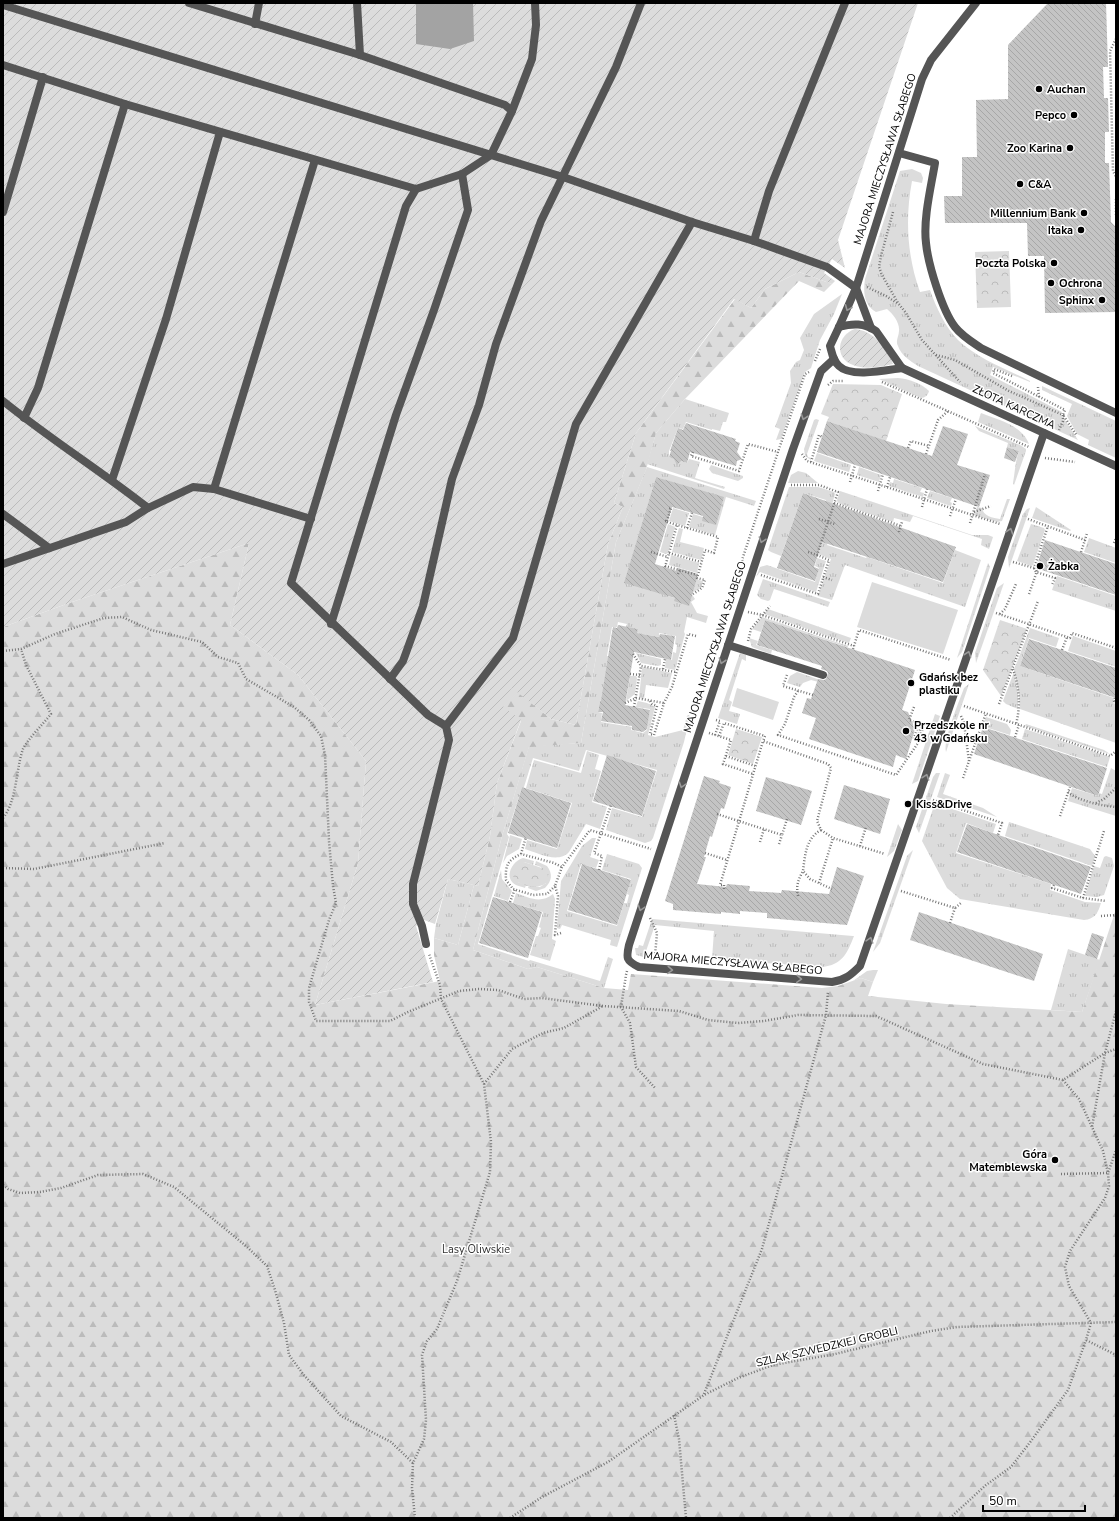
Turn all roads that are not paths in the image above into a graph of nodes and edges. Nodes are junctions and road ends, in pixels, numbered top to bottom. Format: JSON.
{"nodes":[{"id":1,"x":189,"y":3,"type":"edge"},
{"id":2,"x":259,"y":3,"type":"edge"},
{"id":3,"x":357,"y":3,"type":"edge"},
{"id":4,"x":535,"y":3,"type":"edge"},
{"id":5,"x":641,"y":3,"type":"edge"},
{"id":6,"x":845,"y":3,"type":"edge"},
{"id":7,"x":976,"y":3,"type":"edge"},
{"id":8,"x":3,"y":5,"type":"edge"},
{"id":9,"x":255,"y":24,"type":"junction"},
{"id":10,"x":360,"y":55,"type":"junction"},
{"id":11,"x":3,"y":65,"type":"edge"},
{"id":12,"x":43,"y":77,"type":"junction"},
{"id":13,"x":125,"y":104,"type":"junction"},
{"id":14,"x":512,"y":112,"type":"junction"},
{"id":15,"x":220,"y":132,"type":"junction"},
{"id":16,"x":899,"y":153,"type":"junction"},
{"id":17,"x":491,"y":155,"type":"junction"},
{"id":18,"x":315,"y":160,"type":"junction"},
{"id":19,"x":462,"y":174,"type":"junction"},
{"id":20,"x":562,"y":177,"type":"junction"},
{"id":21,"x":416,"y":189,"type":"junction"},
{"id":22,"x":3,"y":212,"type":"edge"},
{"id":23,"x":692,"y":222,"type":"junction"},
{"id":24,"x":754,"y":241,"type":"junction"},
{"id":25,"x":856,"y":285,"type":"junction"},
{"id":26,"x":840,"y":327,"type":"junction"},
{"id":27,"x":871,"y":328,"type":"junction"},
{"id":28,"x":834,"y":358,"type":"junction"},
{"id":29,"x":902,"y":368,"type":"junction"},
{"id":30,"x":3,"y":401,"type":"edge"},
{"id":31,"x":1116,"y":412,"type":"edge"},
{"id":32,"x":24,"y":418,"type":"junction"},
{"id":33,"x":1044,"y":433,"type":"junction"},
{"id":34,"x":1116,"y":466,"type":"edge"},
{"id":35,"x":112,"y":480,"type":"junction"},
{"id":36,"x":214,"y":489,"type":"junction"},
{"id":37,"x":148,"y":508,"type":"junction"},
{"id":38,"x":3,"y":514,"type":"edge"},
{"id":39,"x":311,"y":519,"type":"junction"},
{"id":40,"x":49,"y":548,"type":"junction"},
{"id":41,"x":3,"y":564,"type":"edge"},
{"id":42,"x":331,"y":624,"type":"junction"},
{"id":43,"x":728,"y":645,"type":"junction"},
{"id":44,"x":823,"y":675,"type":"dead end"},
{"id":45,"x":390,"y":679,"type":"junction"},
{"id":46,"x":446,"y":726,"type":"junction"},
{"id":47,"x":426,"y":944,"type":"road end"}],
"edges":[{"from":1,"to":9,"type":"street"},
{"from":2,"to":9,"type":"street"},
{"from":3,"to":10,"type":"street"},
{"from":4,"to":14,"type":"street"},
{"from":5,"to":20,"type":"street"},
{"from":6,"to":24,"type":"street"},
{"from":7,"to":16,"type":"street","name":"MAJORA MIECZYSŁAWA SŁABEGO"},
{"from":8,"to":17,"type":"street"},
{"from":9,"to":10,"type":"street"},
{"from":10,"to":14,"type":"street"},
{"from":11,"to":12,"type":"street"},
{"from":12,"to":13,"type":"street"},
{"from":12,"to":22,"type":"street"},
{"from":13,"to":15,"type":"street"},
{"from":13,"to":32,"type":"street"},
{"from":14,"to":17,"type":"street"},
{"from":15,"to":18,"type":"street"},
{"from":15,"to":35,"type":"street"},
{"from":16,"to":25,"type":"street","name":"MAJORA MIECZYSŁAWA SŁABEGO"},
{"from":16,"to":31,"type":"street"},
{"from":17,"to":19,"type":"street"},
{"from":17,"to":20,"type":"street"},
{"from":18,"to":21,"type":"street"},
{"from":18,"to":36,"type":"street"},
{"from":19,"to":21,"type":"street"},
{"from":19,"to":42,"type":"street"},
{"from":20,"to":23,"type":"street"},
{"from":20,"to":45,"type":"street"},
{"from":21,"to":39,"type":"street"},
{"from":23,"to":24,"type":"street"},
{"from":23,"to":46,"type":"street"},
{"from":24,"to":25,"type":"street"},
{"from":25,"to":26,"type":"street","name":"MAJORA MIECZYSŁAWA SŁABEGO","one_way":true},
{"from":25,"to":27,"type":"street"},
{"from":26,"to":27,"type":"street"},
{"from":26,"to":28,"type":"street"},
{"from":27,"to":29,"type":"street"},
{"from":28,"to":29,"type":"street"},
{"from":28,"to":43,"type":"street","name":"MAJORA MIECZYSŁAWA SŁABEGO","one_way":true},
{"from":29,"to":33,"type":"street","name":"ZŁOTA KARCZMA"},
{"from":30,"to":32,"type":"street"},
{"from":32,"to":35,"type":"street"},
{"from":33,"to":34,"type":"street","name":"ZŁOTA KARCZMA"},
{"from":43,"to":33,"type":"street","name":"MAJORA MIECZYSŁAWA SŁABEGO","one_way":true},
{"from":35,"to":37,"type":"street"},
{"from":36,"to":37,"type":"street"},
{"from":36,"to":39,"type":"street"},
{"from":37,"to":40,"type":"street"},
{"from":38,"to":40,"type":"street"},
{"from":39,"to":42,"type":"street"},
{"from":40,"to":41,"type":"street"},
{"from":42,"to":45,"type":"street"},
{"from":43,"to":44,"type":"street"},
{"from":45,"to":46,"type":"street"},
{"from":46,"to":47,"type":"street"}]}
